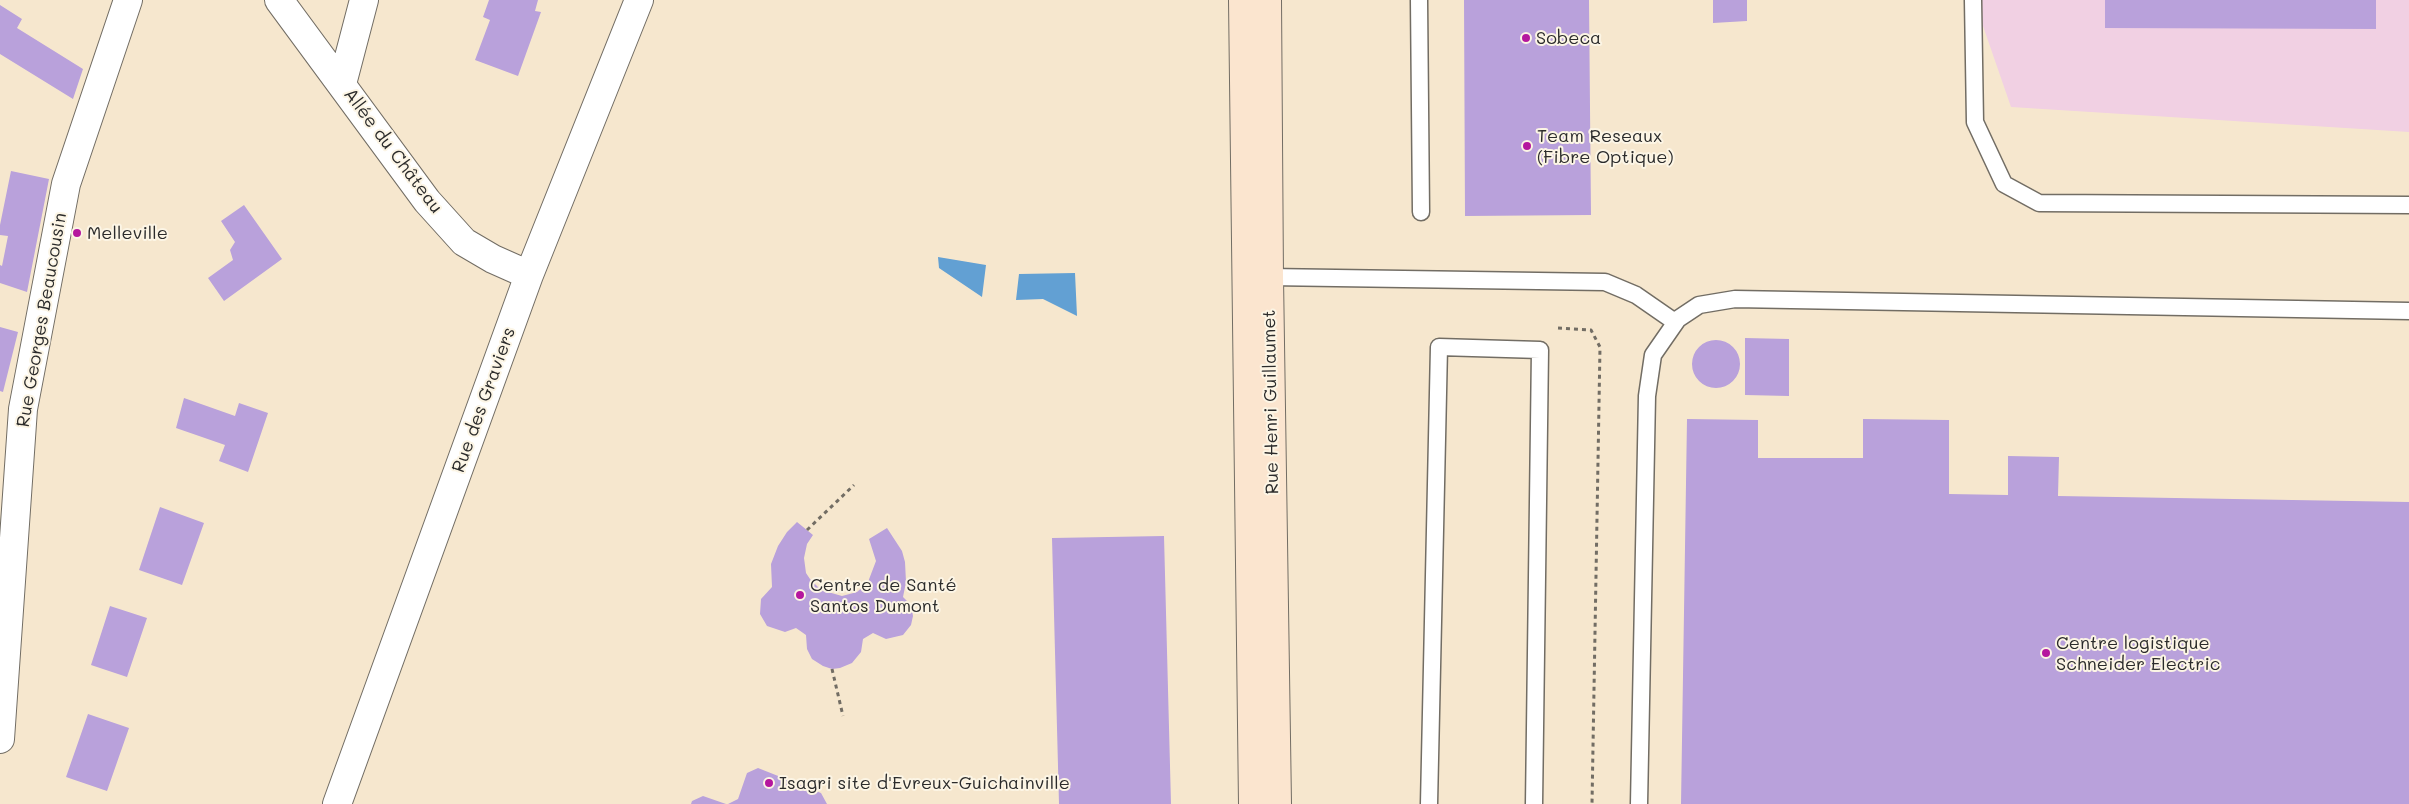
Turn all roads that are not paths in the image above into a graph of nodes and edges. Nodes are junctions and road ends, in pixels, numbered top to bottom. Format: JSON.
{"nodes":[{"id":1,"x":128,"y":0,"type":"edge"},
{"id":2,"x":279,"y":0,"type":"edge"},
{"id":3,"x":364,"y":0,"type":"edge"},
{"id":4,"x":639,"y":0,"type":"edge"},
{"id":5,"x":1243,"y":0,"type":"edge"},
{"id":6,"x":1267,"y":0,"type":"edge"},
{"id":7,"x":1419,"y":0,"type":"edge"},
{"id":8,"x":1973,"y":0,"type":"edge"},
{"id":9,"x":342,"y":84,"type":"junction"},
{"id":10,"x":2409,"y":204,"type":"edge"},
{"id":11,"x":1421,"y":212,"type":"dead end"},
{"id":12,"x":529,"y":275,"type":"junction"},
{"id":13,"x":1269,"y":277,"type":"junction"},
{"id":14,"x":2409,"y":311,"type":"edge"},
{"id":15,"x":1675,"y":322,"type":"junction"},
{"id":16,"x":0,"y":739,"type":"edge"},
{"id":17,"x":337,"y":804,"type":"edge"},
{"id":18,"x":1252,"y":804,"type":"edge"},
{"id":19,"x":1277,"y":804,"type":"edge"},
{"id":20,"x":1429,"y":804,"type":"edge"},
{"id":21,"x":1534,"y":804,"type":"edge"},
{"id":22,"x":1639,"y":804,"type":"edge"}],
"edges":[{"from":1,"to":16,"type":"street","name":"Rue Georges Beaucousin"},
{"from":2,"to":9,"type":"street","name":"Allée du Château"},
{"from":3,"to":9,"type":"street"},
{"from":4,"to":12,"type":"street","name":"Rue des Graviers"},
{"from":5,"to":18,"type":"main road","name":"Rue Henri Guillaumet"},
{"from":6,"to":13,"type":"main road","name":"Rue Henri Guillaumet"},
{"from":7,"to":11,"type":"lane"},
{"from":8,"to":10,"type":"lane"},
{"from":9,"to":12,"type":"street","name":"Allée du Château"},
{"from":12,"to":17,"type":"street","name":"Rue des Graviers"},
{"from":13,"to":15,"type":"lane"},
{"from":13,"to":19,"type":"main road","name":"Rue Henri Guillaumet"},
{"from":14,"to":15,"type":"lane"},
{"from":15,"to":22,"type":"lane"},
{"from":20,"to":21,"type":"lane"}]}
